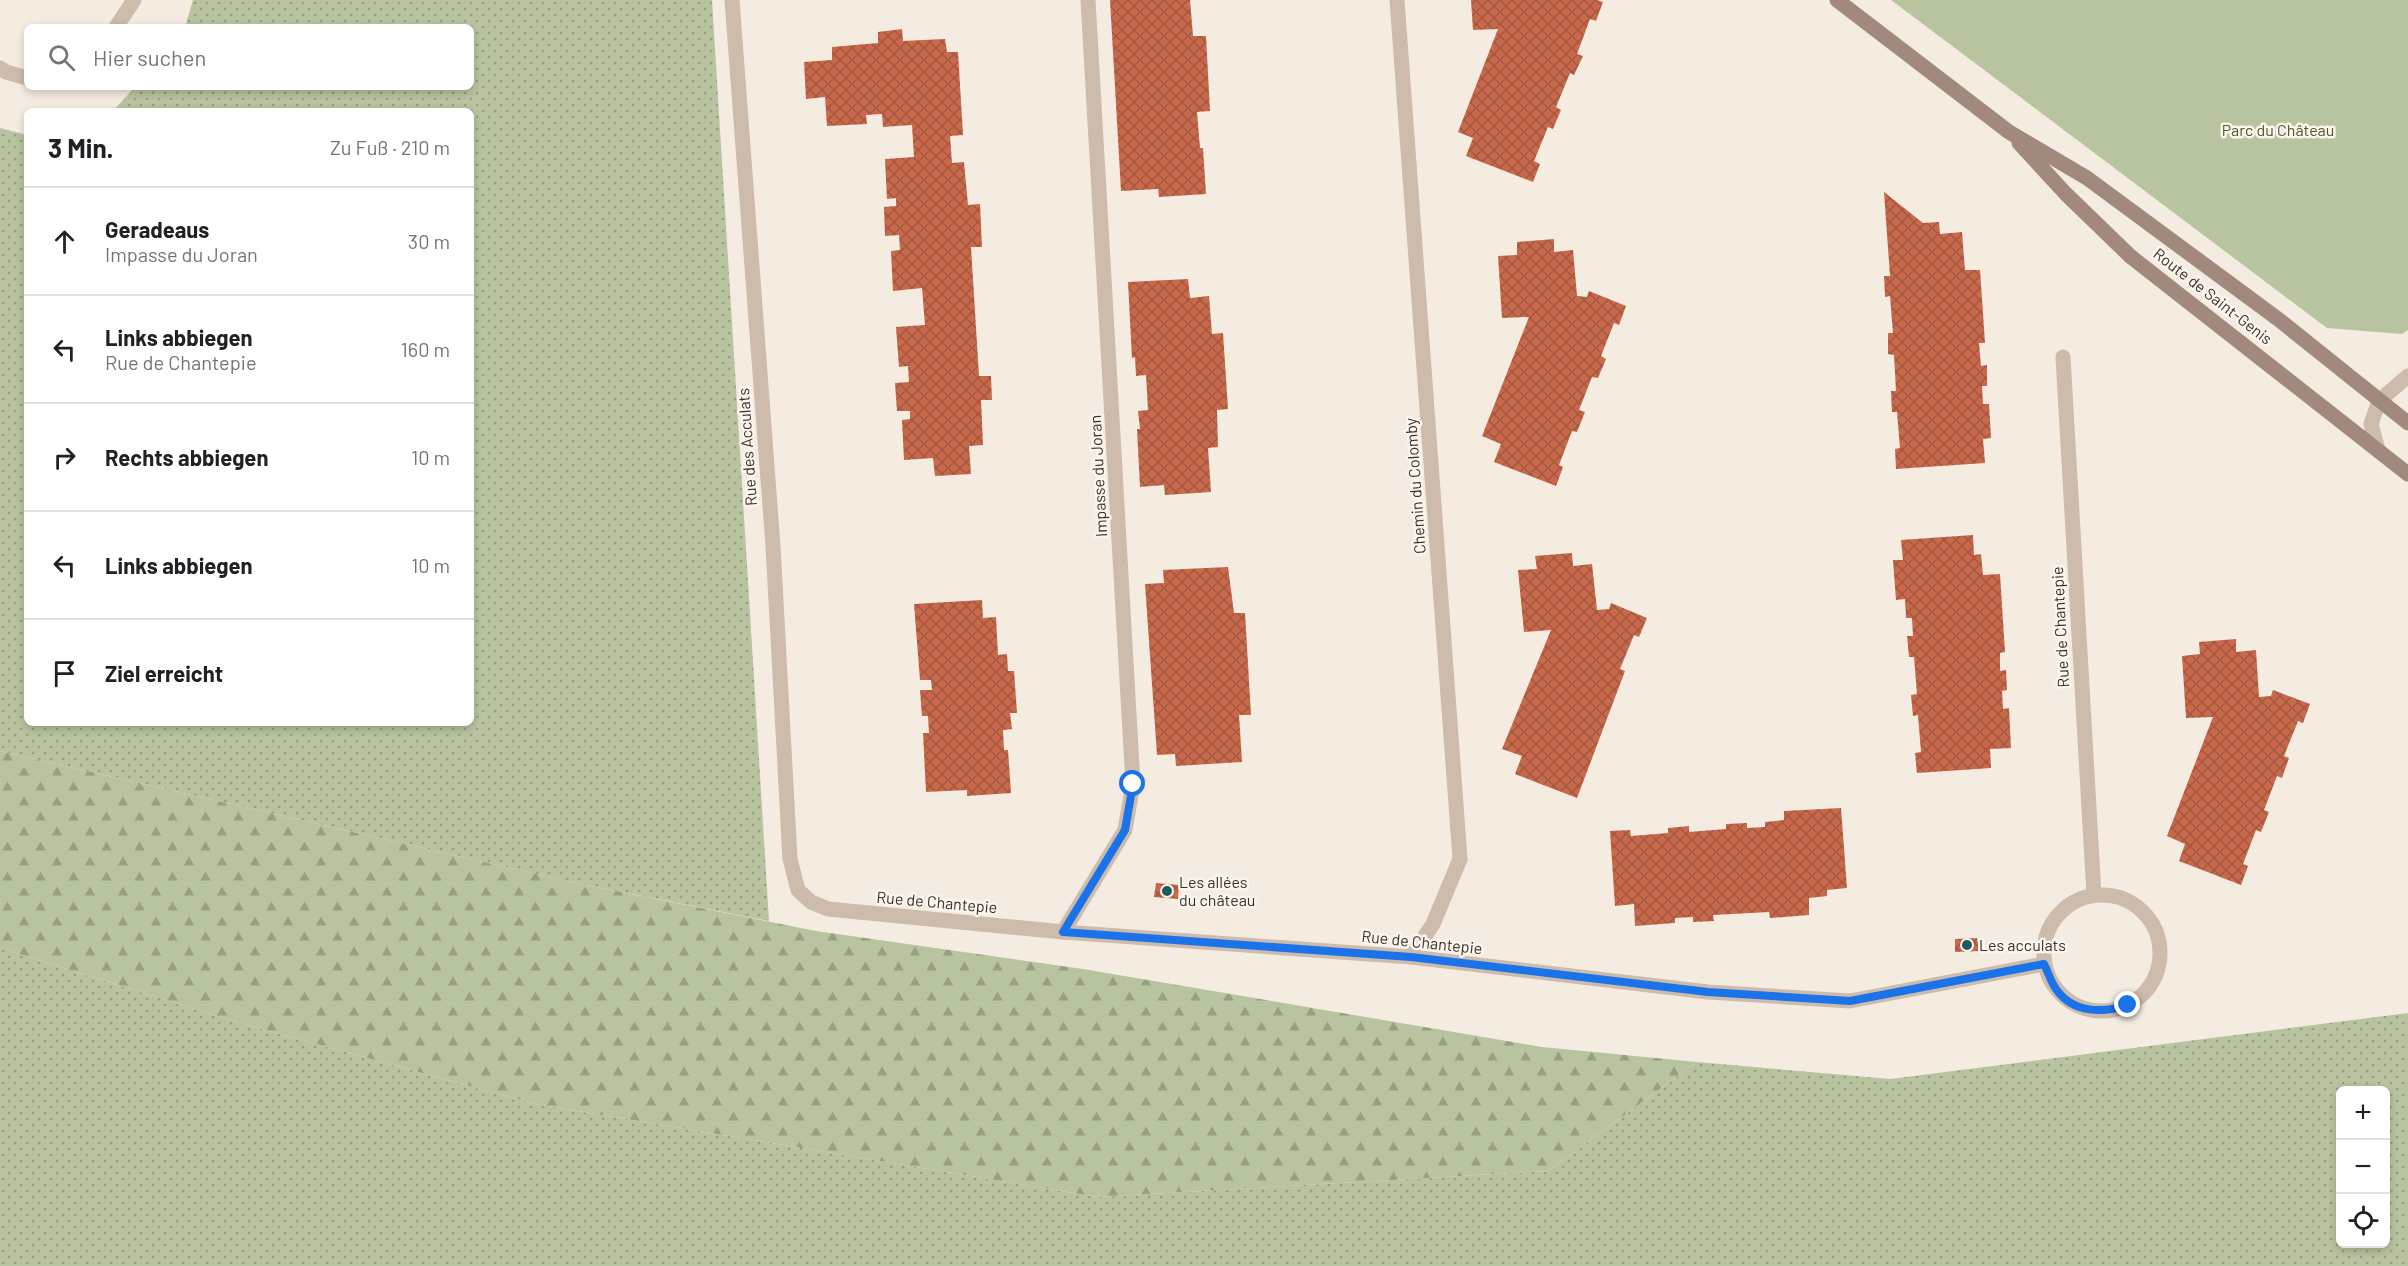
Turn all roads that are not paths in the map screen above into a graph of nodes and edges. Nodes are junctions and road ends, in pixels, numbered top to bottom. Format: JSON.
{"nodes":[{"id":1,"x":134,"y":0,"type":"edge"},
{"id":2,"x":732,"y":0,"type":"edge"},
{"id":3,"x":1088,"y":0,"type":"edge"},
{"id":4,"x":1397,"y":0,"type":"edge"},
{"id":5,"x":1837,"y":0,"type":"edge"},
{"id":6,"x":118,"y":24,"type":"edge"},
{"id":7,"x":0,"y":68,"type":"edge"},
{"id":8,"x":24,"y":77,"type":"edge"},
{"id":9,"x":2009,"y":132,"type":"junction"},
{"id":10,"x":2063,"y":357,"type":"dead end"},
{"id":11,"x":2408,"y":376,"type":"edge"},
{"id":12,"x":2379,"y":401,"type":"junction"},
{"id":13,"x":2408,"y":423,"type":"edge"},
{"id":14,"x":2378,"y":450,"type":"junction"},
{"id":15,"x":2408,"y":474,"type":"edge"},
{"id":16,"x":798,"y":890,"type":"joint"},
{"id":17,"x":2094,"y":895,"type":"junction"},
{"id":18,"x":1063,"y":932,"type":"junction"},
{"id":19,"x":1411,"y":957,"type":"junction"},
{"id":20,"x":2044,"y":964,"type":"junction"}],
"edges":[{"from":1,"to":6,"type":"street"},
{"from":2,"to":16,"type":"street","name":"Rue des Acculats"},
{"from":3,"to":18,"type":"street","name":"Impasse du Joran"},
{"from":4,"to":19,"type":"street","name":"Chemin du Colomby"},
{"from":5,"to":9,"type":"main road","name":"Route de Saint-Genis"},
{"from":7,"to":8,"type":"street"},
{"from":9,"to":12,"type":"main road","name":"Route de Saint-Genis"},
{"from":9,"to":14,"type":"main road","name":"Route de Saint-Genis"},
{"from":10,"to":17,"type":"street","name":"Rue de Chantepie"},
{"from":11,"to":12,"type":"street"},
{"from":12,"to":13,"type":"main road","name":"Route de Saint-Genis"},
{"from":12,"to":14,"type":"street"},
{"from":14,"to":15,"type":"main road","name":"Route de Saint-Genis"},
{"from":16,"to":18,"type":"street","name":"Rue de Chantepie"},
{"from":17,"to":20,"type":"street"},
{"from":17,"to":20,"type":"street"},
{"from":18,"to":19,"type":"street","name":"Rue de Chantepie"},
{"from":19,"to":20,"type":"street","name":"Rue de Chantepie"}]}
